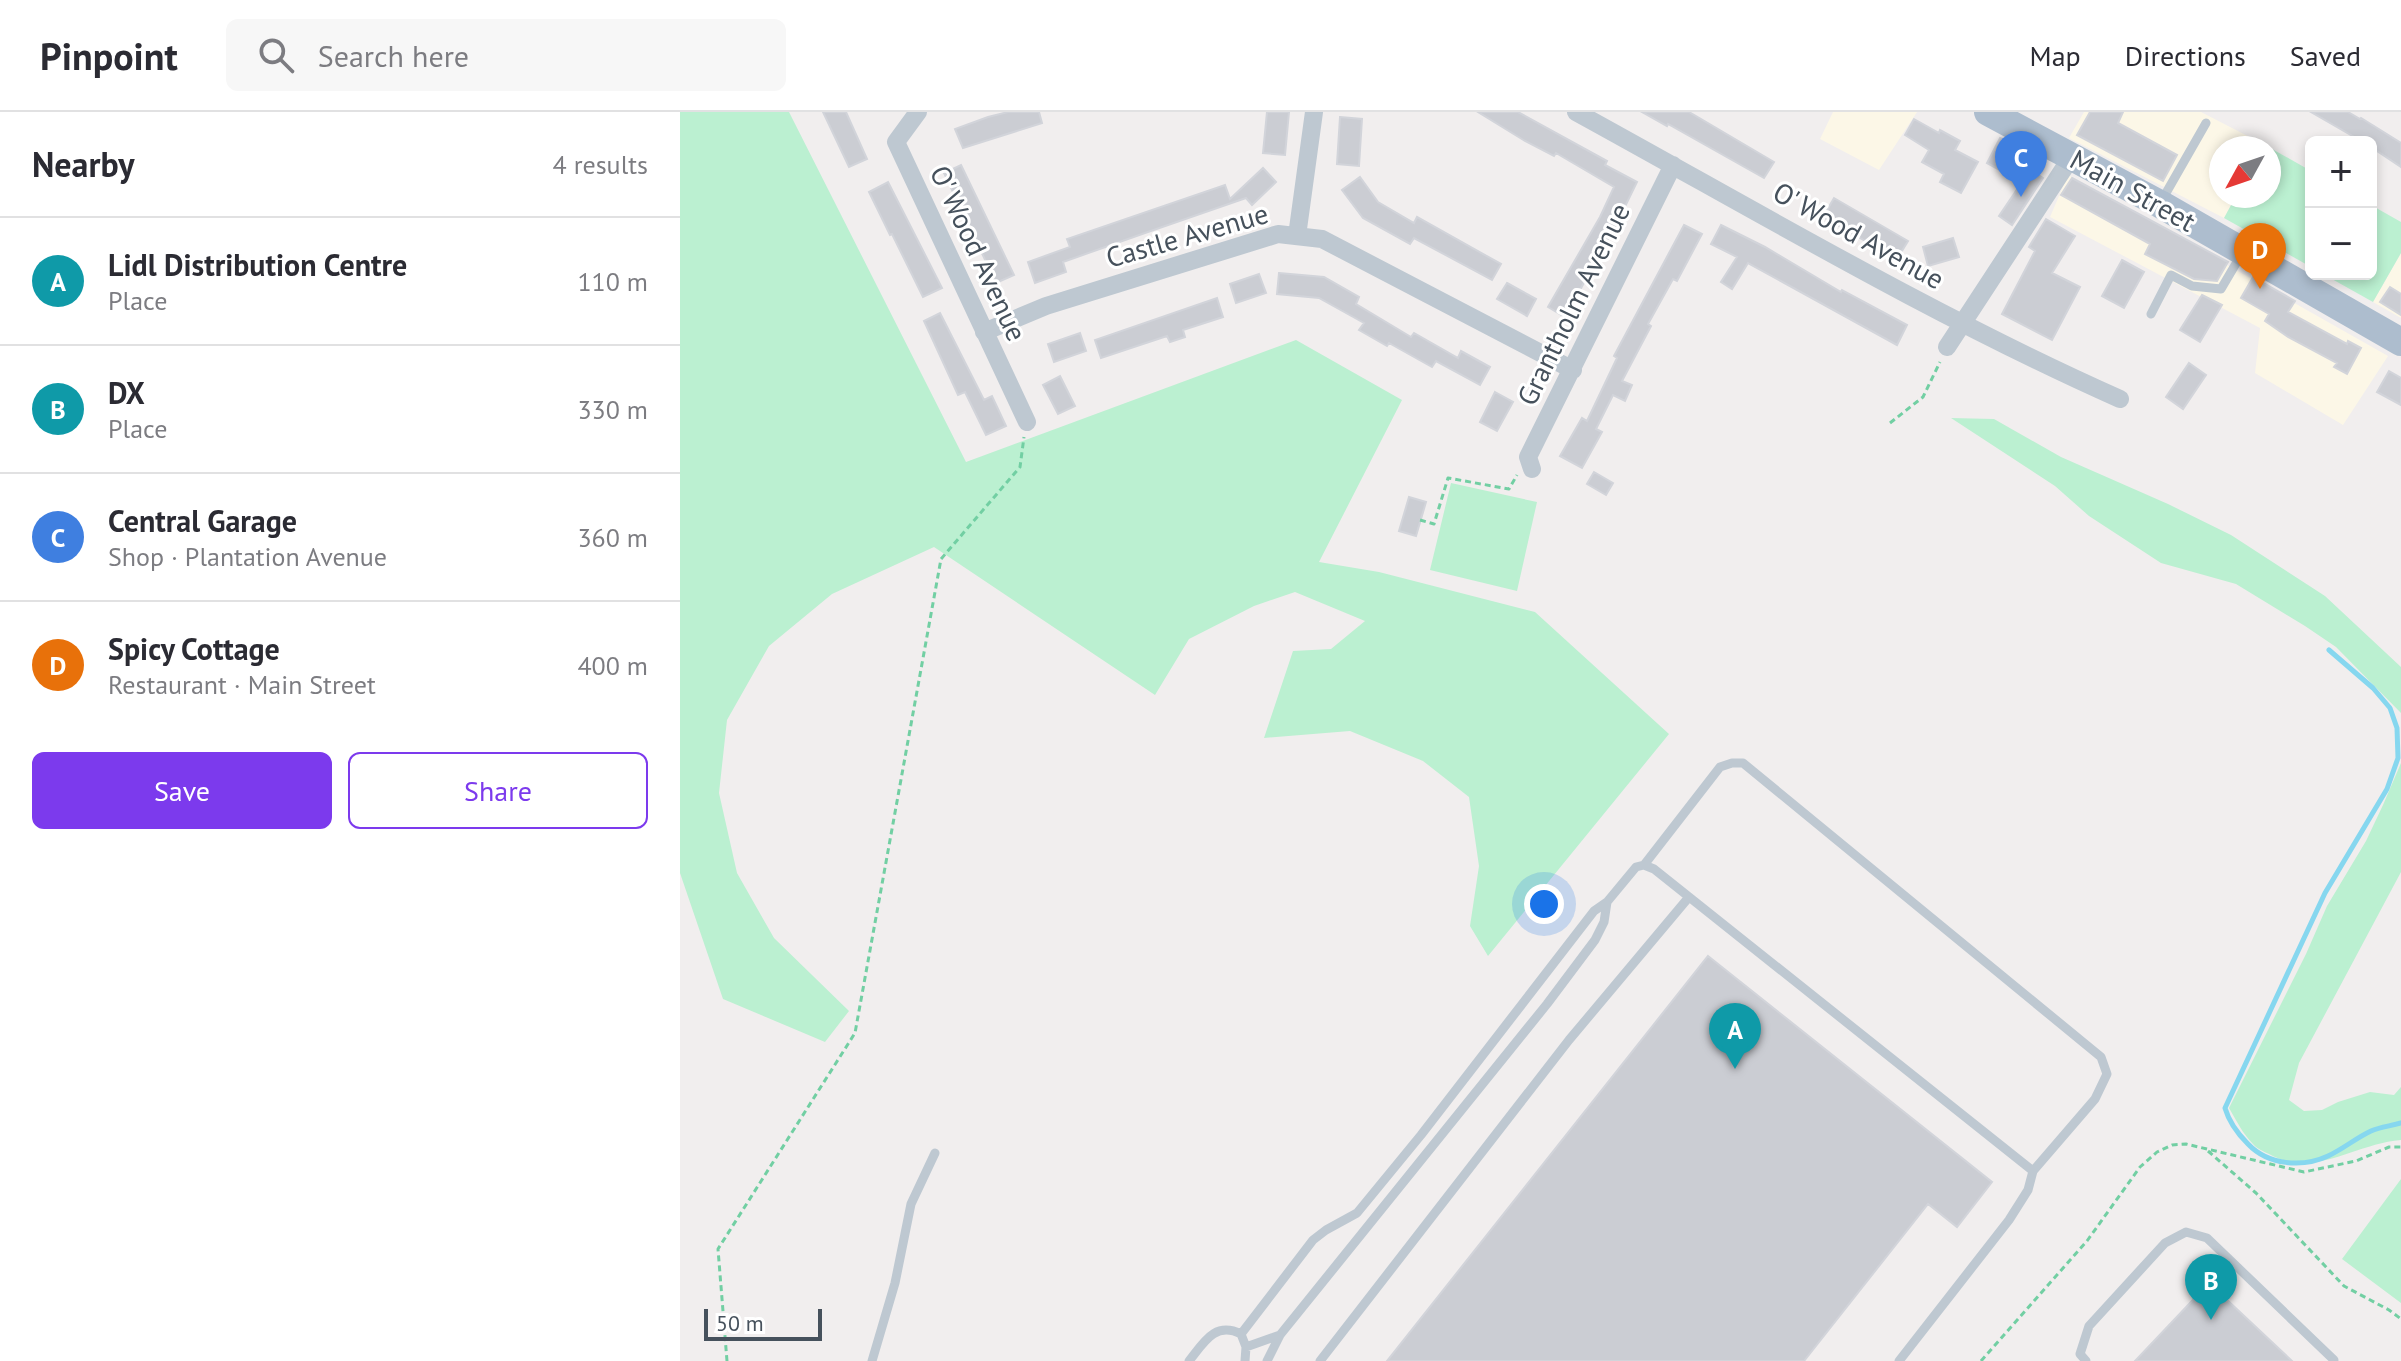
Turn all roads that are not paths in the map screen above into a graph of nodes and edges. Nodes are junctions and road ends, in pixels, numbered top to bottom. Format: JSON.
{"nodes":[{"id":1,"x":918,"y":112,"type":"edge"},
{"id":2,"x":1314,"y":112,"type":"edge"},
{"id":3,"x":1576,"y":112,"type":"edge"},
{"id":4,"x":2005,"y":116,"type":"edge"},
{"id":5,"x":2206,"y":123,"type":"dead end"},
{"id":6,"x":2072,"y":156,"type":"junction"},
{"id":7,"x":1673,"y":165,"type":"junction"},
{"id":8,"x":2160,"y":204,"type":"junction"},
{"id":9,"x":1297,"y":236,"type":"junction"},
{"id":10,"x":2243,"y":251,"type":"junction"},
{"id":11,"x":2151,"y":314,"type":"dead end"},
{"id":12,"x":1961,"y":323,"type":"junction"},
{"id":13,"x":984,"y":332,"type":"junction"},
{"id":14,"x":2401,"y":342,"type":"edge"},
{"id":15,"x":1947,"y":347,"type":"road end"},
{"id":16,"x":1573,"y":370,"type":"junction"},
{"id":17,"x":2120,"y":399,"type":"dead end"},
{"id":18,"x":1027,"y":422,"type":"road end"},
{"id":19,"x":1530,"y":463,"type":"road end"},
{"id":20,"x":1644,"y":865,"type":"junction"},
{"id":21,"x":1689,"y":897,"type":"junction"},
{"id":22,"x":1607,"y":902,"type":"junction"},
{"id":23,"x":935,"y":1153,"type":"dead end"},
{"id":24,"x":2033,"y":1171,"type":"junction"},
{"id":25,"x":1241,"y":1334,"type":"junction"},
{"id":26,"x":1280,"y":1335,"type":"junction"},
{"id":27,"x":1246,"y":1347,"type":"junction"},
{"id":28,"x":2334,"y":1360,"type":"edge"},
{"id":29,"x":872,"y":1361,"type":"edge"},
{"id":30,"x":1189,"y":1361,"type":"edge"},
{"id":31,"x":1245,"y":1361,"type":"edge"},
{"id":32,"x":1267,"y":1361,"type":"edge"},
{"id":33,"x":1320,"y":1361,"type":"edge"},
{"id":34,"x":1899,"y":1361,"type":"edge"},
{"id":35,"x":2086,"y":1361,"type":"edge"}],
"edges":[{"from":1,"to":13,"type":"street","name":"O' Wood Avenue"},
{"from":2,"to":9,"type":"street"},
{"from":3,"to":7,"type":"street","name":"O' Wood Avenue"},
{"from":4,"to":6,"type":"main road","name":"Main Street"},
{"from":5,"to":8,"type":"lane"},
{"from":6,"to":8,"type":"main road","name":"Main Street"},
{"from":6,"to":12,"type":"street"},
{"from":7,"to":12,"type":"street","name":"O' Wood Avenue"},
{"from":7,"to":16,"type":"street","name":"Grantholm Avenue"},
{"from":8,"to":10,"type":"main road","name":"Main Street"},
{"from":9,"to":13,"type":"street","name":"Castle Avenue"},
{"from":9,"to":16,"type":"street","name":"Castle Avenue"},
{"from":10,"to":11,"type":"lane"},
{"from":10,"to":14,"type":"main road","name":"Main Street"},
{"from":12,"to":15,"type":"street"},
{"from":12,"to":17,"type":"street","name":"O' Wood Avenue"},
{"from":13,"to":18,"type":"street","name":"O' Wood Avenue"},
{"from":16,"to":19,"type":"street","name":"Grantholm Avenue"},
{"from":20,"to":21,"type":"lane"},
{"from":20,"to":22,"type":"lane"},
{"from":20,"to":24,"type":"lane"},
{"from":21,"to":24,"type":"lane"},
{"from":21,"to":33,"type":"lane"},
{"from":22,"to":25,"type":"lane"},
{"from":22,"to":26,"type":"lane"},
{"from":23,"to":29,"type":"lane"},
{"from":24,"to":34,"type":"lane"},
{"from":25,"to":27,"type":"lane"},
{"from":25,"to":30,"type":"lane"},
{"from":26,"to":27,"type":"lane"},
{"from":26,"to":32,"type":"lane"},
{"from":27,"to":31,"type":"lane"},
{"from":28,"to":35,"type":"lane"}]}
